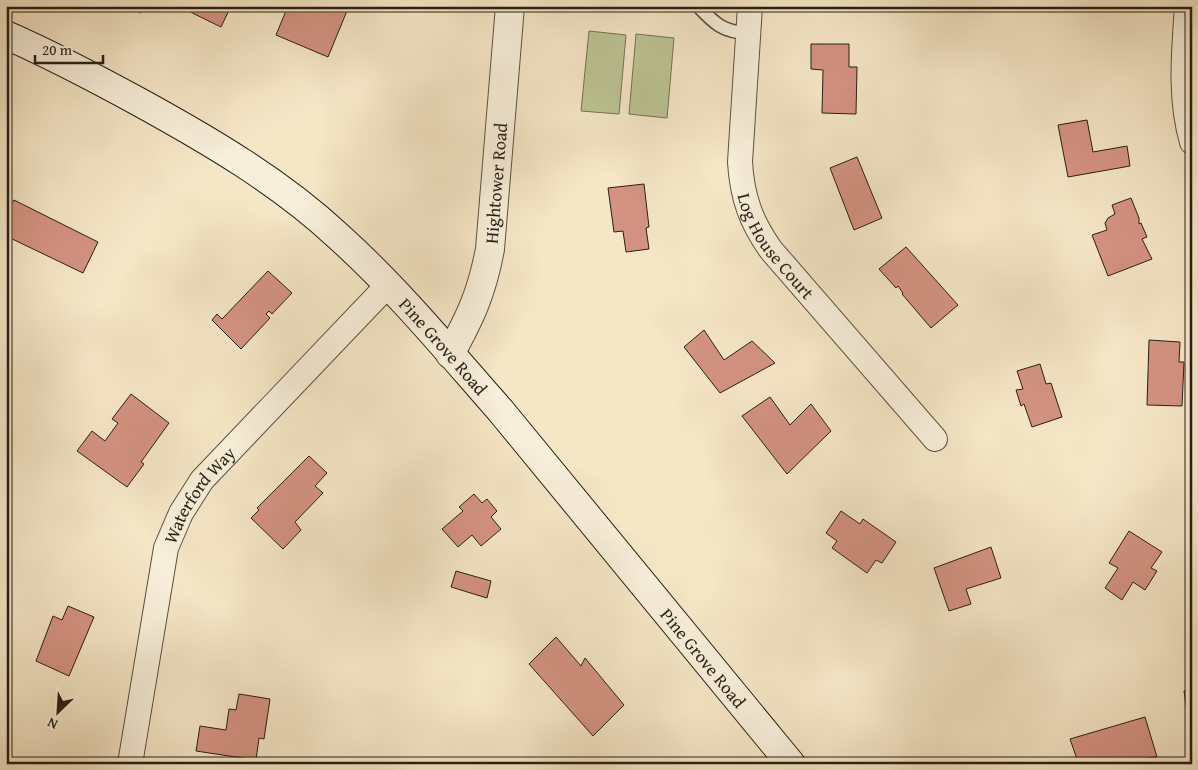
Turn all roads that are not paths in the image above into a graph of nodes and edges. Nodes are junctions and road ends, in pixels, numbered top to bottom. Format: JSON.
{"nodes":[{"id":1,"x":510,"y":6,"type":"edge"},
{"id":2,"x":698,"y":6,"type":"edge"},
{"id":3,"x":750,"y":6,"type":"edge"},
{"id":4,"x":1187,"y":6,"type":"edge"},
{"id":5,"x":748,"y":33,"type":"junction"},
{"id":6,"x":6,"y":34,"type":"edge"},
{"id":7,"x":1192,"y":142,"type":"edge"},
{"id":8,"x":387,"y":286,"type":"junction"},
{"id":9,"x":450,"y":354,"type":"junction"},
{"id":10,"x":935,"y":439,"type":"dead end"},
{"id":11,"x":130,"y":764,"type":"edge"},
{"id":12,"x":791,"y":764,"type":"edge"}],
"edges":[{"from":1,"to":9,"type":"main road","name":"Hightower Road"},
{"from":2,"to":5,"type":"lane"},
{"from":3,"to":5,"type":"street","name":"Log House Court"},
{"from":4,"to":7,"type":"street"},
{"from":5,"to":10,"type":"street","name":"Log House Court"},
{"from":6,"to":8,"type":"main road","name":"Pine Grove Road"},
{"from":8,"to":9,"type":"main road","name":"Pine Grove Road"},
{"from":8,"to":11,"type":"street","name":"Waterford Way"},
{"from":9,"to":12,"type":"main road","name":"Pine Grove Road"}]}
